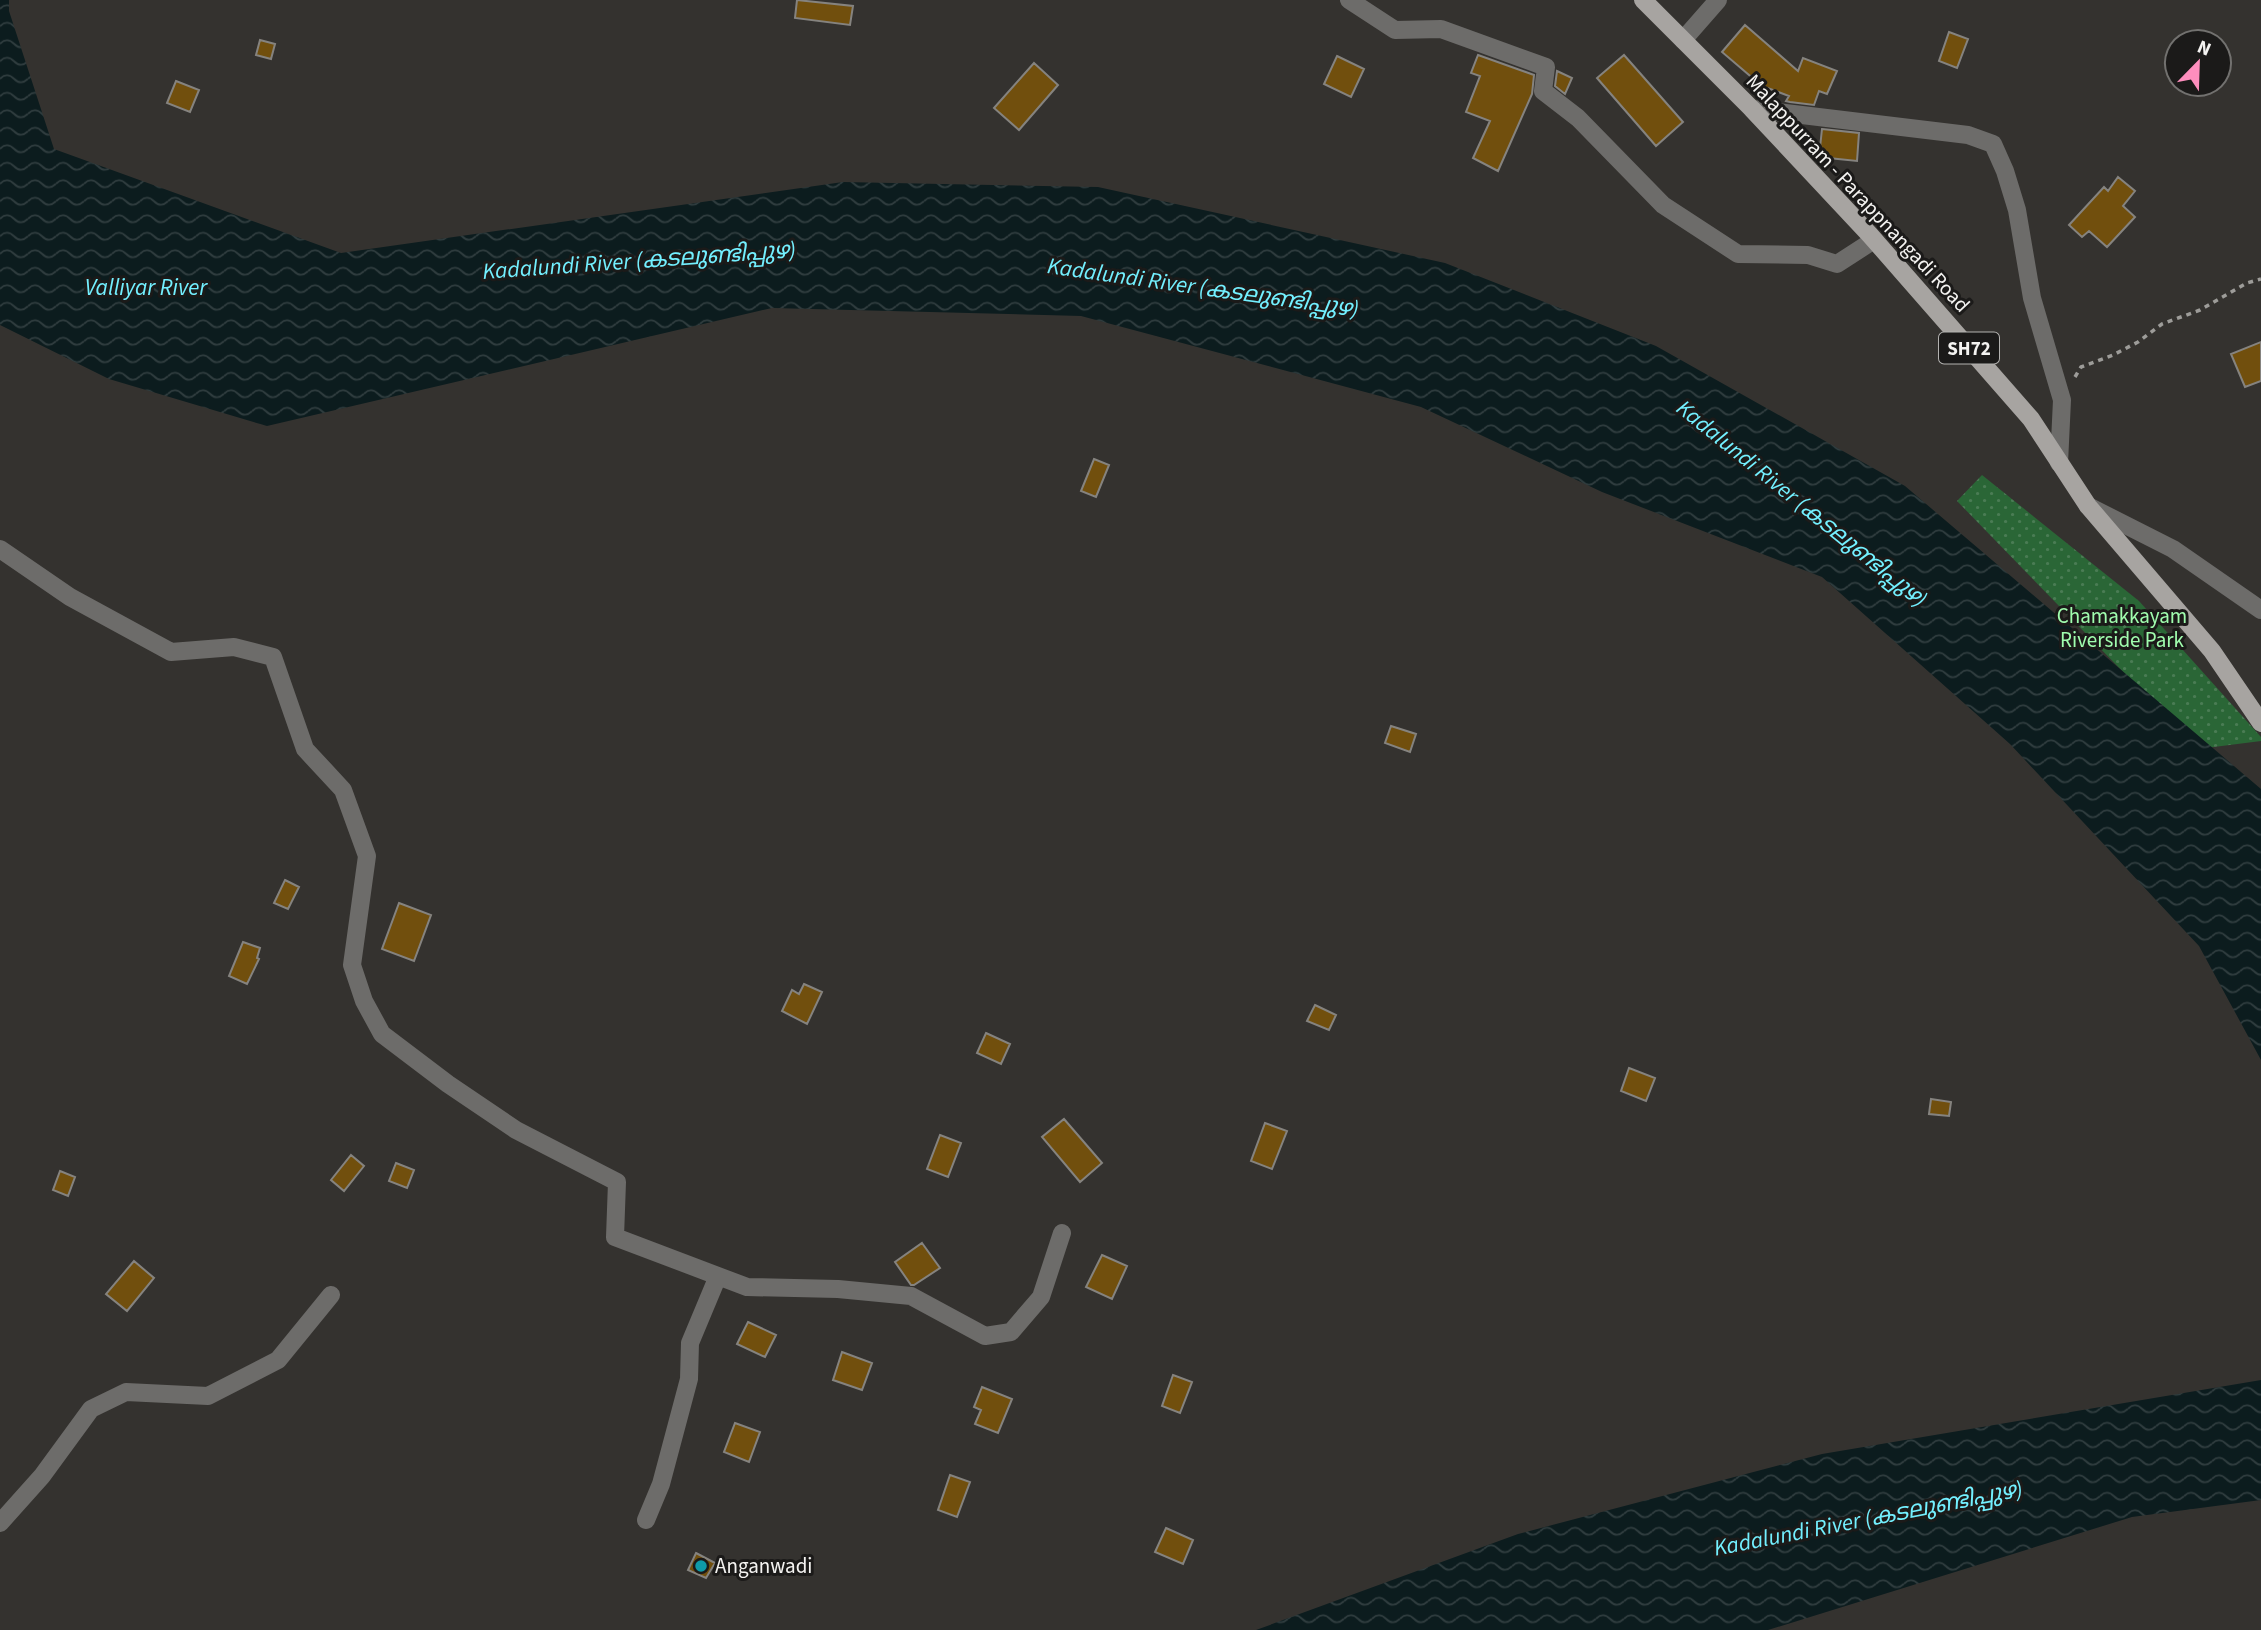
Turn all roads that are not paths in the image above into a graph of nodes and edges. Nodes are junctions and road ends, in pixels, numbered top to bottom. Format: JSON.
{"nodes":[{"id":1,"x":1349,"y":0,"type":"edge"},
{"id":2,"x":1643,"y":0,"type":"edge"},
{"id":3,"x":1718,"y":0,"type":"edge"},
{"id":4,"x":1683,"y":40,"type":"junction"},
{"id":5,"x":1752,"y":109,"type":"junction"},
{"id":6,"x":1874,"y":240,"type":"junction"},
{"id":7,"x":2059,"y":463,"type":"junction"},
{"id":8,"x":2088,"y":506,"type":"junction"},
{"id":9,"x":0,"y":549,"type":"edge"},
{"id":10,"x":2261,"y":610,"type":"edge"},
{"id":11,"x":2261,"y":723,"type":"edge"},
{"id":12,"x":1062,"y":1233,"type":"dead end"},
{"id":13,"x":718,"y":1276,"type":"junction"},
{"id":14,"x":331,"y":1295,"type":"dead end"},
{"id":15,"x":646,"y":1520,"type":"dead end"},
{"id":16,"x":0,"y":1523,"type":"edge"}],
"edges":[{"from":1,"to":6,"type":"street"},
{"from":2,"to":4,"type":"main road","name":"Malappurram - Parappnangadi Road","number":"SH72"},
{"from":3,"to":4,"type":"street"},
{"from":4,"to":5,"type":"main road","name":"Malappurram - Parappnangadi Road","number":"SH72"},
{"from":5,"to":6,"type":"main road","name":"Malappurram - Parappnangadi Road","number":"SH72"},
{"from":5,"to":7,"type":"street"},
{"from":6,"to":7,"type":"main road","name":"Malappurram - Parappnangadi Road","number":"SH72"},
{"from":7,"to":8,"type":"main road","name":"Malappurram - Parappnangadi Road","number":"SH72"},
{"from":8,"to":10,"type":"street"},
{"from":8,"to":11,"type":"main road","name":"Malappurram - Parappnangadi Road","number":"SH72"},
{"from":9,"to":13,"type":"street"},
{"from":12,"to":13,"type":"street"},
{"from":13,"to":15,"type":"street"},
{"from":14,"to":16,"type":"street"}]}
